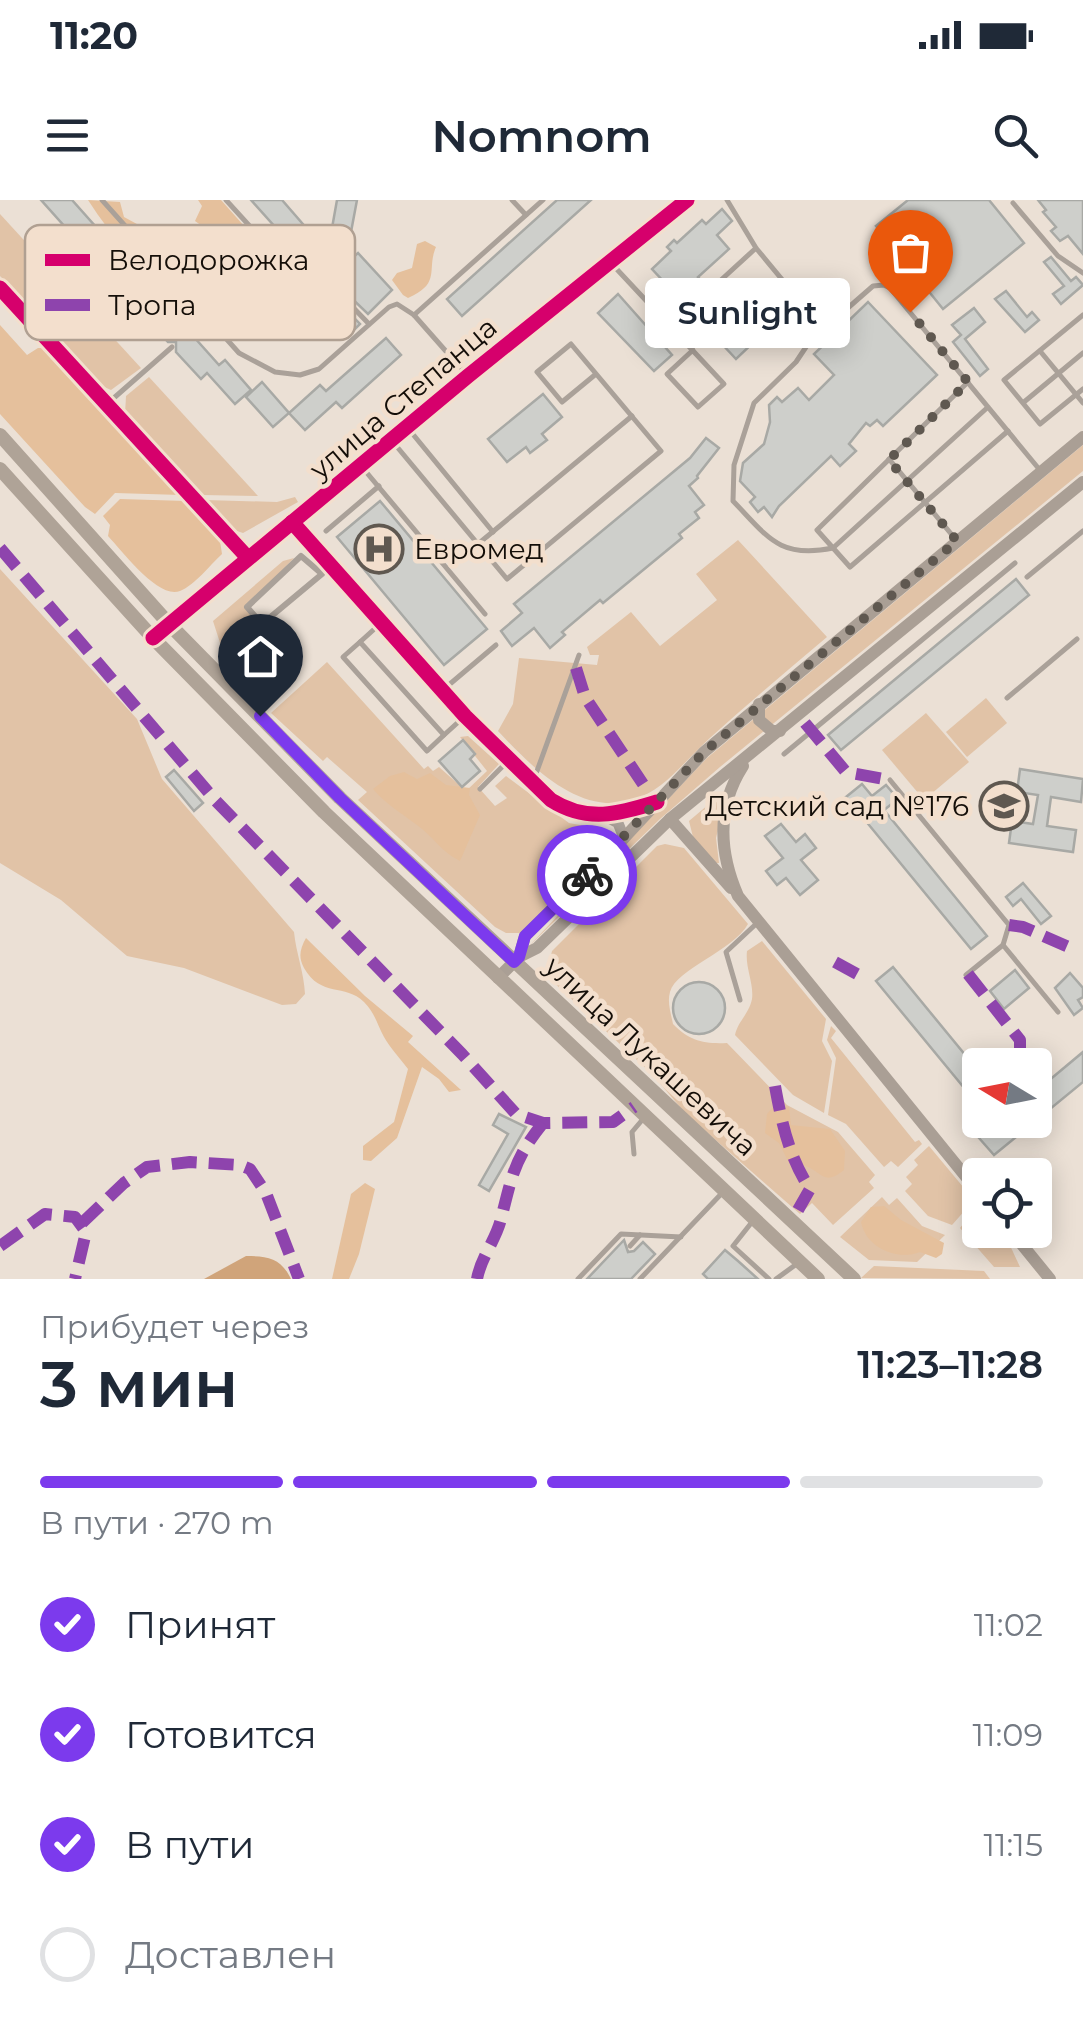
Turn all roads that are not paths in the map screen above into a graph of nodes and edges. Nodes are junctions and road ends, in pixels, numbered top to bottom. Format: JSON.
{"nodes":[{"id":1,"x":102,"y":200,"type":"edge"},
{"id":2,"x":226,"y":200,"type":"edge"},
{"id":3,"x":512,"y":200,"type":"edge"},
{"id":4,"x":543,"y":200,"type":"edge"},
{"id":5,"x":687,"y":200,"type":"edge"},
{"id":6,"x":727,"y":200,"type":"edge"},
{"id":7,"x":1014,"y":203,"type":"dead end"},
{"id":8,"x":526,"y":215,"type":"junction"},
{"id":9,"x":124,"y":225,"type":"edge"},
{"id":10,"x":248,"y":225,"type":"edge"},
{"id":11,"x":756,"y":248,"type":"junction"},
{"id":12,"x":610,"y":260,"type":"junction"},
{"id":13,"x":1083,"y":273,"type":"edge"},
{"id":14,"x":0,"y":288,"type":"edge"},
{"id":15,"x":355,"y":310,"type":"edge"},
{"id":16,"x":25,"y":315,"type":"edge"},
{"id":17,"x":1083,"y":315,"type":"edge"},
{"id":18,"x":414,"y":316,"type":"junction"},
{"id":19,"x":369,"y":324,"type":"junction"},
{"id":20,"x":355,"y":337,"type":"edge"},
{"id":21,"x":48,"y":340,"type":"edge"},
{"id":22,"x":228,"y":340,"type":"edge"},
{"id":23,"x":351,"y":340,"type":"edge"},
{"id":24,"x":172,"y":347,"type":"dead end"},
{"id":25,"x":693,"y":350,"type":"junction"},
{"id":26,"x":1040,"y":350,"type":"junction"},
{"id":27,"x":1083,"y":353,"type":"edge"},
{"id":28,"x":596,"y":374,"type":"junction"},
{"id":29,"x":1059,"y":374,"type":"junction"},
{"id":30,"x":468,"y":376,"type":"junction"},
{"id":31,"x":968,"y":382,"type":"junction"},
{"id":32,"x":1083,"y":389,"type":"edge"},
{"id":33,"x":1076,"y":394,"type":"junction"},
{"id":34,"x":1023,"y":403,"type":"junction"},
{"id":35,"x":1083,"y":403,"type":"edge"},
{"id":36,"x":107,"y":404,"type":"junction"},
{"id":37,"x":988,"y":408,"type":"junction"},
{"id":38,"x":632,"y":416,"type":"junction"},
{"id":39,"x":406,"y":427,"type":"junction"},
{"id":40,"x":1008,"y":431,"type":"junction"},
{"id":41,"x":0,"y":435,"type":"edge"},
{"id":42,"x":1083,"y":437,"type":"edge"},
{"id":43,"x":391,"y":440,"type":"junction"},
{"id":44,"x":889,"y":460,"type":"junction"},
{"id":45,"x":361,"y":465,"type":"junction"},
{"id":46,"x":0,"y":469,"type":"edge"},
{"id":47,"x":1041,"y":471,"type":"junction"},
{"id":48,"x":907,"y":481,"type":"junction"},
{"id":49,"x":1083,"y":482,"type":"edge"},
{"id":50,"x":378,"y":486,"type":"junction"},
{"id":51,"x":925,"y":502,"type":"junction"},
{"id":52,"x":292,"y":522,"type":"junction"},
{"id":53,"x":326,"y":531,"type":"dead end"},
{"id":54,"x":1083,"y":531,"type":"edge"},
{"id":55,"x":494,"y":532,"type":"junction"},
{"id":56,"x":957,"y":541,"type":"junction"},
{"id":57,"x":478,"y":544,"type":"junction"},
{"id":58,"x":833,"y":548,"type":"junction"},
{"id":59,"x":248,"y":558,"type":"junction"},
{"id":60,"x":1016,"y":563,"type":"dead end"},
{"id":61,"x":1027,"y":577,"type":"dead end"},
{"id":62,"x":247,"y":607,"type":"joint"},
{"id":63,"x":485,"y":614,"type":"dead end"},
{"id":64,"x":381,"y":623,"type":"junction"},
{"id":65,"x":169,"y":624,"type":"junction"},
{"id":66,"x":153,"y":638,"type":"junction"},
{"id":67,"x":1078,"y":639,"type":"dead end"},
{"id":68,"x":360,"y":642,"type":"junction"},
{"id":69,"x":496,"y":644,"type":"dead end"},
{"id":70,"x":579,"y":656,"type":"dead end"},
{"id":71,"x":442,"y":690,"type":"junction"},
{"id":72,"x":1008,"y":698,"type":"dead end"},
{"id":73,"x":759,"y":704,"type":"junction"},
{"id":74,"x":465,"y":716,"type":"junction"},
{"id":75,"x":780,"y":731,"type":"junction"},
{"id":76,"x":444,"y":735,"type":"junction"},
{"id":77,"x":784,"y":754,"type":"dead end"},
{"id":78,"x":750,"y":755,"type":"junction"},
{"id":79,"x":508,"y":761,"type":"junction"},
{"id":80,"x":890,"y":780,"type":"dead end"},
{"id":81,"x":532,"y":784,"type":"junction"},
{"id":82,"x":480,"y":789,"type":"dead end"},
{"id":83,"x":657,"y":802,"type":"junction"},
{"id":84,"x":602,"y":816,"type":"junction"},
{"id":85,"x":670,"y":819,"type":"junction"},
{"id":86,"x":624,"y":838,"type":"junction"},
{"id":87,"x":738,"y":896,"type":"junction"},
{"id":88,"x":759,"y":922,"type":"junction"},
{"id":89,"x":1003,"y":944,"type":"junction"},
{"id":90,"x":516,"y":959,"type":"junction"},
{"id":91,"x":966,"y":976,"type":"dead end"},
{"id":92,"x":498,"y":978,"type":"junction"},
{"id":93,"x":740,"y":1000,"type":"dead end"},
{"id":94,"x":1058,"y":1012,"type":"dead end"},
{"id":95,"x":644,"y":1116,"type":"junction"},
{"id":96,"x":634,"y":1154,"type":"dead end"},
{"id":97,"x":962,"y":1172,"type":"edge"},
{"id":98,"x":724,"y":1191,"type":"junction"},
{"id":99,"x":754,"y":1219,"type":"junction"},
{"id":100,"x":640,"y":1235,"type":"junction"},
{"id":101,"x":681,"y":1237,"type":"junction"},
{"id":102,"x":630,"y":1246,"type":"dead end"},
{"id":103,"x":1025,"y":1248,"type":"edge"},
{"id":104,"x":800,"y":1262,"type":"junction"},
{"id":105,"x":578,"y":1279,"type":"edge"},
{"id":106,"x":640,"y":1279,"type":"edge"},
{"id":107,"x":773,"y":1279,"type":"edge"},
{"id":108,"x":818,"y":1279,"type":"edge"},
{"id":109,"x":854,"y":1279,"type":"edge"},
{"id":110,"x":1050,"y":1279,"type":"edge"}],
"edges":[{"from":1,"to":9,"type":"lane"},
{"from":2,"to":10,"type":"lane"},
{"from":3,"to":8,"type":"lane"},
{"from":4,"to":8,"type":"lane"},
{"from":5,"to":12,"type":"street","name":"улица Степанца"},
{"from":6,"to":11,"type":"lane"},
{"from":7,"to":13,"type":"lane"},
{"from":8,"to":18,"type":"lane"},
{"from":11,"to":11,"type":"lane"},
{"from":12,"to":25,"type":"lane"},
{"from":12,"to":30,"type":"street","name":"улица Степанца"},
{"from":14,"to":16,"type":"street"},
{"from":15,"to":19,"type":"lane"},
{"from":17,"to":26,"type":"lane"},
{"from":18,"to":19,"type":"lane"},
{"from":18,"to":30,"type":"lane"},
{"from":19,"to":20,"type":"lane"},
{"from":21,"to":36,"type":"street"},
{"from":22,"to":23,"type":"lane"},
{"from":24,"to":36,"type":"lane"},
{"from":25,"to":25,"type":"lane"},
{"from":26,"to":29,"type":"lane"},
{"from":26,"to":34,"type":"lane"},
{"from":27,"to":29,"type":"lane"},
{"from":28,"to":28,"type":"lane"},
{"from":28,"to":38,"type":"lane"},
{"from":29,"to":33,"type":"lane"},
{"from":29,"to":34,"type":"lane"},
{"from":30,"to":39,"type":"street","name":"улица Степанца"},
{"from":31,"to":37,"type":"lane"},
{"from":31,"to":44,"type":"lane"},
{"from":31,"to":58,"type":"lane"},
{"from":32,"to":33,"type":"lane"},
{"from":33,"to":34,"type":"lane"},
{"from":33,"to":35,"type":"lane"},
{"from":36,"to":59,"type":"street"},
{"from":37,"to":40,"type":"lane"},
{"from":37,"to":48,"type":"lane"},
{"from":38,"to":55,"type":"lane"},
{"from":38,"to":57,"type":"lane"},
{"from":39,"to":43,"type":"street","name":"улица Степанца"},
{"from":39,"to":55,"type":"lane"},
{"from":40,"to":47,"type":"lane"},
{"from":40,"to":51,"type":"lane"},
{"from":41,"to":65,"type":"main road","name":"улица Лукашевича"},
{"from":42,"to":47,"type":"main road"},
{"from":43,"to":45,"type":"street","name":"улица Степанца"},
{"from":43,"to":57,"type":"lane"},
{"from":44,"to":48,"type":"lane"},
{"from":44,"to":58,"type":"lane"},
{"from":45,"to":50,"type":"lane"},
{"from":45,"to":52,"type":"street","name":"улица Степанца"},
{"from":46,"to":66,"type":"main road","name":"улица Лукашевича"},
{"from":47,"to":56,"type":"main road"},
{"from":48,"to":51,"type":"lane"},
{"from":48,"to":58,"type":"lane"},
{"from":49,"to":75,"type":"main road"},
{"from":50,"to":53,"type":"lane"},
{"from":50,"to":63,"type":"lane"},
{"from":51,"to":56,"type":"lane"},
{"from":51,"to":58,"type":"lane"},
{"from":52,"to":59,"type":"street","name":"улица Степанца"},
{"from":52,"to":64,"type":"street"},
{"from":54,"to":61,"type":"lane"},
{"from":55,"to":57,"type":"lane"},
{"from":56,"to":73,"type":"main road"},
{"from":59,"to":65,"type":"street","name":"улица Степанца"},
{"from":60,"to":77,"type":"lane"},
{"from":62,"to":62,"type":"street"},
{"from":64,"to":68,"type":"lane"},
{"from":64,"to":71,"type":"street"},
{"from":65,"to":66,"type":"street","name":"улица Степанца"},
{"from":65,"to":90,"type":"main road","name":"улица Лукашевича"},
{"from":66,"to":92,"type":"main road","name":"улица Лукашевича"},
{"from":67,"to":72,"type":"lane"},
{"from":68,"to":76,"type":"lane"},
{"from":68,"to":76,"type":"lane"},
{"from":69,"to":71,"type":"lane"},
{"from":70,"to":81,"type":"lane"},
{"from":71,"to":74,"type":"street"},
{"from":73,"to":75,"type":"main road"},
{"from":73,"to":83,"type":"main road"},
{"from":74,"to":76,"type":"lane"},
{"from":74,"to":79,"type":"street"},
{"from":75,"to":78,"type":"main road"},
{"from":78,"to":85,"type":"main road"},
{"from":78,"to":87,"type":"main road"},
{"from":79,"to":81,"type":"street"},
{"from":79,"to":82,"type":"lane"},
{"from":80,"to":89,"type":"lane"},
{"from":81,"to":84,"type":"street"},
{"from":83,"to":84,"type":"street"},
{"from":83,"to":86,"type":"main road"},
{"from":84,"to":86,"type":"street"},
{"from":85,"to":87,"type":"main road"},
{"from":85,"to":90,"type":"main road"},
{"from":86,"to":90,"type":"main road"},
{"from":87,"to":88,"type":"main road"},
{"from":88,"to":93,"type":"lane"},
{"from":88,"to":97,"type":"main road"},
{"from":89,"to":91,"type":"lane"},
{"from":89,"to":94,"type":"lane"},
{"from":90,"to":92,"type":"main road"},
{"from":90,"to":109,"type":"main road","name":"улица Лукашевича"},
{"from":92,"to":95,"type":"main road","name":"улица Лукашевича"},
{"from":95,"to":96,"type":"lane"},
{"from":95,"to":98,"type":"main road","name":"улица Лукашевича"},
{"from":98,"to":99,"type":"main road","name":"улица Лукашевича"},
{"from":98,"to":101,"type":"lane"},
{"from":99,"to":104,"type":"main road","name":"улица Лукашевича"},
{"from":99,"to":107,"type":"lane"},
{"from":100,"to":101,"type":"lane"},
{"from":100,"to":102,"type":"lane"},
{"from":100,"to":105,"type":"lane"},
{"from":101,"to":106,"type":"lane"},
{"from":103,"to":110,"type":"main road"},
{"from":104,"to":107,"type":"lane"},
{"from":104,"to":108,"type":"main road","name":"улица Лукашевича"}]}
